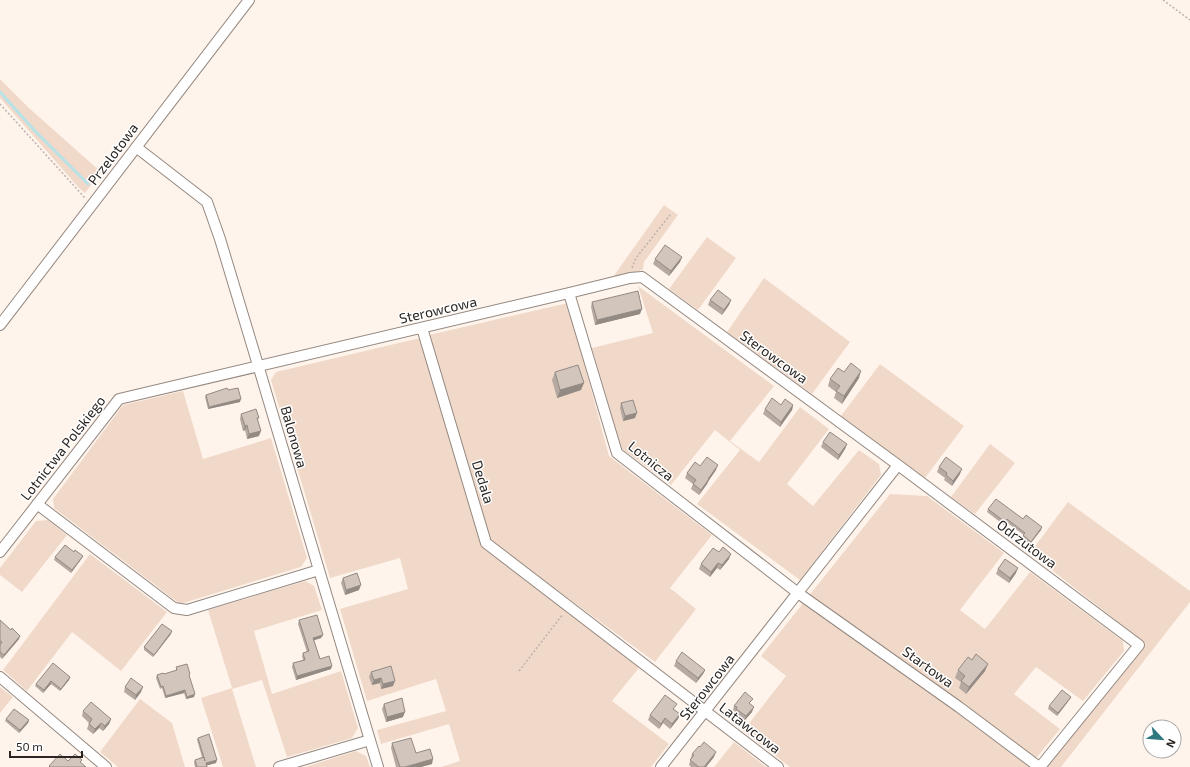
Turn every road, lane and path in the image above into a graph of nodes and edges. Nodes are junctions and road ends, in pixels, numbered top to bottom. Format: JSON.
{"nodes":[{"id":1,"x":249,"y":0,"type":"edge"},
{"id":2,"x":1163,"y":0,"type":"edge"},
{"id":3,"x":1190,"y":20,"type":"edge"},
{"id":4,"x":0,"y":104,"type":"edge"},
{"id":5,"x":136,"y":147,"type":"junction"},
{"id":6,"x":92,"y":205,"type":"junction"},
{"id":7,"x":670,"y":215,"type":"dead end"},
{"id":8,"x":630,"y":278,"type":"junction"},
{"id":9,"x":569,"y":293,"type":"junction"},
{"id":10,"x":0,"y":325,"type":"edge"},
{"id":11,"x":422,"y":328,"type":"junction"},
{"id":12,"x":258,"y":365,"type":"junction"},
{"id":13,"x":898,"y":465,"type":"junction"},
{"id":14,"x":37,"y":504,"type":"junction"},
{"id":15,"x":0,"y":552,"type":"edge"},
{"id":16,"x":318,"y":570,"type":"junction"},
{"id":17,"x":798,"y":593,"type":"junction"},
{"id":18,"x":569,"y":606,"type":"junction"},
{"id":19,"x":519,"y":671,"type":"dead end"},
{"id":20,"x":0,"y":677,"type":"edge"},
{"id":21,"x":706,"y":711,"type":"junction"},
{"id":22,"x":370,"y":740,"type":"junction"},
{"id":23,"x":106,"y":767,"type":"edge"},
{"id":24,"x":279,"y":767,"type":"edge"},
{"id":25,"x":378,"y":767,"type":"edge"},
{"id":26,"x":661,"y":767,"type":"edge"},
{"id":27,"x":778,"y":767,"type":"edge"},
{"id":28,"x":1040,"y":767,"type":"edge"}],
"edges":[{"from":1,"to":5,"type":"street","name":"Przelotowa"},
{"from":2,"to":3,"type":"path"},
{"from":4,"to":6,"type":"path"},
{"from":5,"to":6,"type":"street","name":"Przelotowa"},
{"from":5,"to":12,"type":"street","name":"Balonowa"},
{"from":6,"to":10,"type":"street","name":"Przelotowa"},
{"from":7,"to":8,"type":"path"},
{"from":8,"to":9,"type":"street","name":"Sterowcowa"},
{"from":8,"to":13,"type":"street","name":"Sterowcowa"},
{"from":9,"to":11,"type":"street","name":"Sterowcowa"},
{"from":9,"to":17,"type":"street","name":"Lotnicza"},
{"from":11,"to":12,"type":"street","name":"Sterowcowa"},
{"from":11,"to":18,"type":"street","name":"Dedala"},
{"from":12,"to":14,"type":"street","name":"Lotnictwa Polskiego"},
{"from":12,"to":16,"type":"street","name":"Balonowa"},
{"from":13,"to":17,"type":"street","name":"Sterowcowa"},
{"from":13,"to":28,"type":"street","name":"Odrzutowa"},
{"from":14,"to":15,"type":"street","name":"Lotnictwa Polskiego"},
{"from":14,"to":16,"type":"street"},
{"from":16,"to":22,"type":"street","name":"Balonowa"},
{"from":17,"to":21,"type":"street","name":"Sterowcowa"},
{"from":17,"to":28,"type":"street","name":"Startowa"},
{"from":18,"to":19,"type":"path"},
{"from":18,"to":21,"type":"street","name":"Dedala"},
{"from":20,"to":23,"type":"street"},
{"from":21,"to":26,"type":"street","name":"Sterowcowa"},
{"from":21,"to":27,"type":"street","name":"Latawcowa"},
{"from":22,"to":24,"type":"street"},
{"from":22,"to":25,"type":"street","name":"Balonowa"}]}
